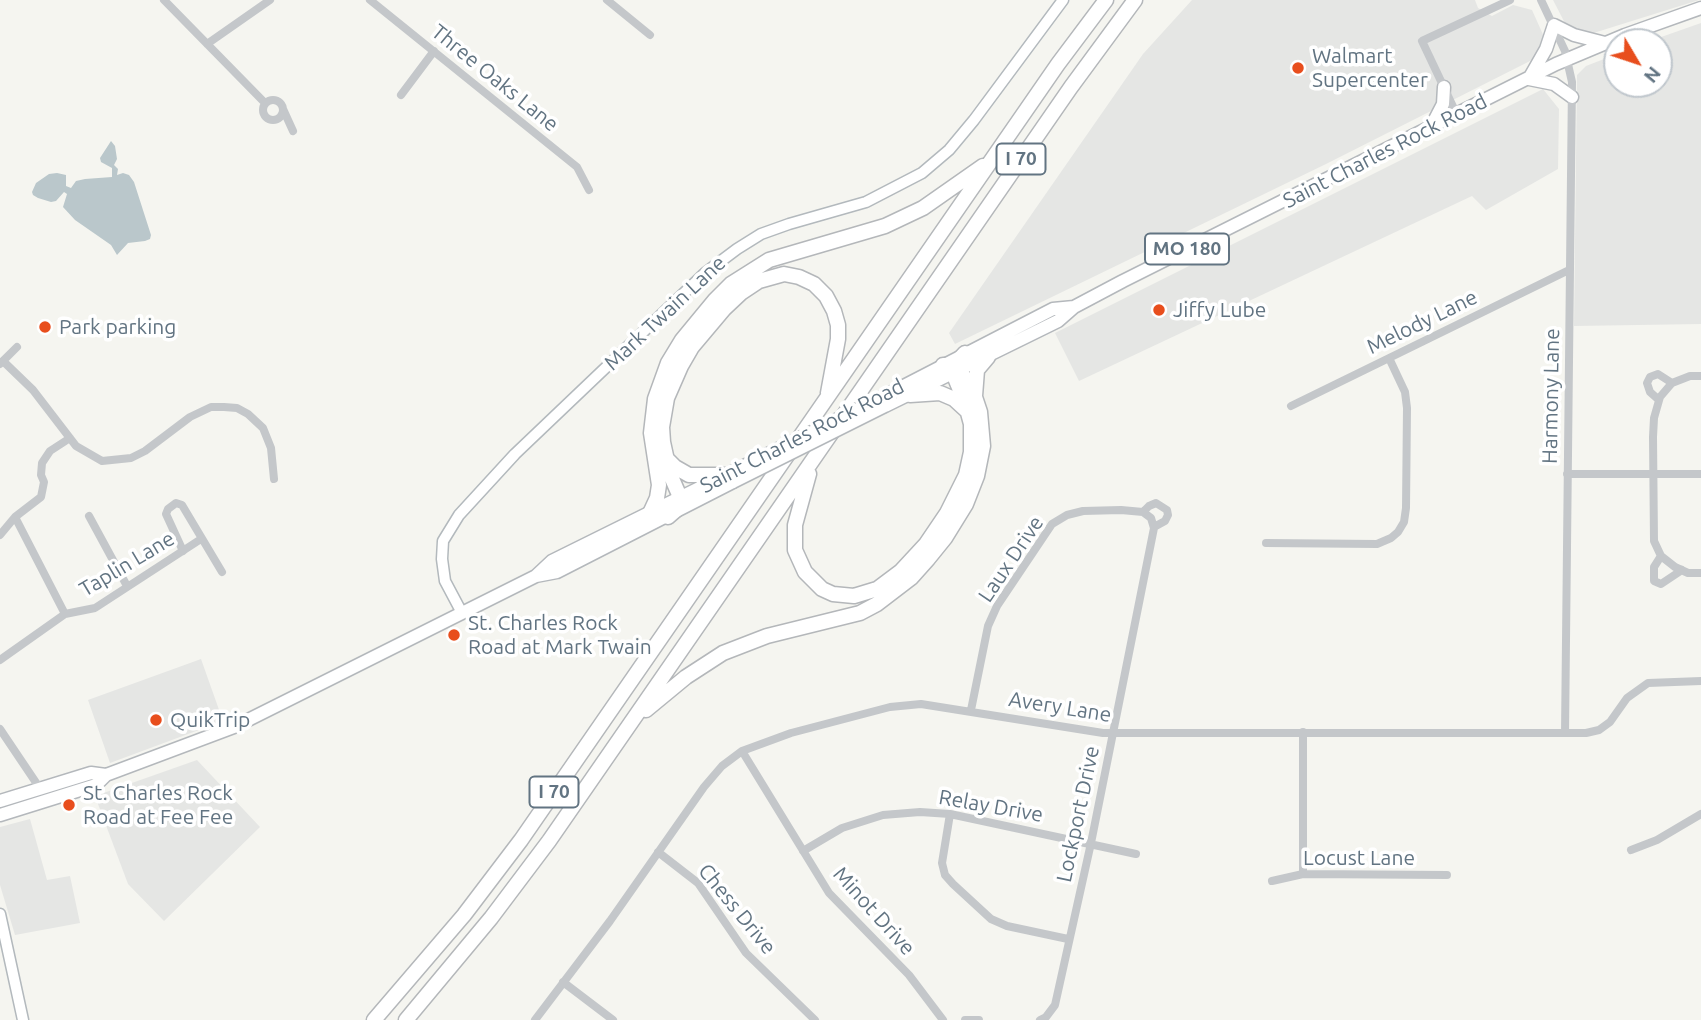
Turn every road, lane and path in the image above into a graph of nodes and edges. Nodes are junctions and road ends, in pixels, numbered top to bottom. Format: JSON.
{"nodes":[{"id":1,"x":164,"y":0,"type":"edge"},
{"id":2,"x":270,"y":0,"type":"edge"},
{"id":3,"x":370,"y":0,"type":"edge"},
{"id":4,"x":607,"y":0,"type":"edge"},
{"id":5,"x":1063,"y":0,"type":"edge"},
{"id":6,"x":1106,"y":0,"type":"edge"},
{"id":7,"x":1135,"y":0,"type":"edge"},
{"id":8,"x":1510,"y":0,"type":"edge"},
{"id":9,"x":1541,"y":0,"type":"edge"},
{"id":10,"x":1701,"y":8,"type":"edge"},
{"id":11,"x":1554,"y":26,"type":"junction"},
{"id":12,"x":1646,"y":28,"type":"edge"},
{"id":13,"x":650,"y":35,"type":"dead end"},
{"id":14,"x":1603,"y":42,"type":"edge"},
{"id":15,"x":207,"y":44,"type":"junction"},
{"id":16,"x":1603,"y":44,"type":"edge"},
{"id":17,"x":433,"y":51,"type":"junction"},
{"id":18,"x":1568,"y":59,"type":"junction"},
{"id":19,"x":1529,"y":79,"type":"junction"},
{"id":20,"x":1444,"y":87,"type":"junction"},
{"id":21,"x":401,"y":95,"type":"dead end"},
{"id":22,"x":1572,"y":97,"type":"junction"},
{"id":23,"x":265,"y":103,"type":"junction"},
{"id":24,"x":283,"y":109,"type":"junction"},
{"id":25,"x":1457,"y":114,"type":"junction"},
{"id":26,"x":277,"y":119,"type":"junction"},
{"id":27,"x":1432,"y":127,"type":"junction"},
{"id":28,"x":990,"y":162,"type":"junction"},
{"id":29,"x":589,"y":190,"type":"dead end"},
{"id":30,"x":1569,"y":270,"type":"junction"},
{"id":31,"x":1074,"y":307,"type":"junction"},
{"id":32,"x":17,"y":346,"type":"dead end"},
{"id":33,"x":965,"y":353,"type":"joint"},
{"id":34,"x":988,"y":356,"type":"junction"},
{"id":35,"x":1389,"y":358,"type":"junction"},
{"id":36,"x":1,"y":363,"type":"edge"},
{"id":37,"x":953,"y":369,"type":"junction"},
{"id":38,"x":1701,"y":376,"type":"edge"},
{"id":39,"x":1672,"y":383,"type":"junction"},
{"id":40,"x":903,"y":392,"type":"junction"},
{"id":41,"x":975,"y":397,"type":"junction"},
{"id":42,"x":827,"y":398,"type":"junction"},
{"id":43,"x":1658,"y":400,"type":"junction"},
{"id":44,"x":1291,"y":407,"type":"dead end"},
{"id":45,"x":968,"y":413,"type":"junction"},
{"id":46,"x":70,"y":438,"type":"junction"},
{"id":47,"x":665,"y":457,"type":"junction"},
{"id":48,"x":813,"y":460,"type":"junction"},
{"id":49,"x":659,"y":473,"type":"junction"},
{"id":50,"x":1567,"y":474,"type":"junction"},
{"id":51,"x":1654,"y":474,"type":"junction"},
{"id":52,"x":1701,"y":474,"type":"edge"},
{"id":53,"x":274,"y":479,"type":"dead end"},
{"id":54,"x":729,"y":479,"type":"junction"},
{"id":55,"x":680,"y":502,"type":"junction"},
{"id":56,"x":650,"y":510,"type":"junction"},
{"id":57,"x":1147,"y":515,"type":"junction"},
{"id":58,"x":89,"y":516,"type":"dead end"},
{"id":59,"x":15,"y":517,"type":"junction"},
{"id":60,"x":668,"y":517,"type":"joint"},
{"id":61,"x":1154,"y":527,"type":"junction"},
{"id":62,"x":0,"y":535,"type":"edge"},
{"id":63,"x":201,"y":539,"type":"junction"},
{"id":64,"x":1266,"y":543,"type":"dead end"},
{"id":65,"x":183,"y":551,"type":"junction"},
{"id":66,"x":1661,"y":556,"type":"junction"},
{"id":67,"x":1682,"y":570,"type":"junction"},
{"id":68,"x":222,"y":572,"type":"dead end"},
{"id":69,"x":1701,"y":573,"type":"edge"},
{"id":70,"x":536,"y":576,"type":"junction"},
{"id":71,"x":127,"y":586,"type":"junction"},
{"id":72,"x":462,"y":612,"type":"junction"},
{"id":73,"x":65,"y":614,"type":"junction"},
{"id":74,"x":0,"y":660,"type":"edge"},
{"id":75,"x":1701,"y":681,"type":"edge"},
{"id":76,"x":971,"y":710,"type":"junction"},
{"id":77,"x":632,"y":722,"type":"junction"},
{"id":78,"x":0,"y":729,"type":"edge"},
{"id":79,"x":1303,"y":732,"type":"junction"},
{"id":80,"x":1565,"y":733,"type":"junction"},
{"id":81,"x":1112,"y":734,"type":"junction"},
{"id":82,"x":742,"y":751,"type":"junction"},
{"id":83,"x":106,"y":775,"type":"junction"},
{"id":84,"x":41,"y":790,"type":"junction"},
{"id":85,"x":0,"y":801,"type":"edge"},
{"id":86,"x":950,"y":814,"type":"junction"},
{"id":87,"x":1701,"y":814,"type":"edge"},
{"id":88,"x":0,"y":816,"type":"edge"},
{"id":89,"x":1091,"y":843,"type":"junction"},
{"id":90,"x":1631,"y":850,"type":"dead end"},
{"id":91,"x":803,"y":851,"type":"junction"},
{"id":92,"x":658,"y":852,"type":"junction"},
{"id":93,"x":1136,"y":854,"type":"dead end"},
{"id":94,"x":1303,"y":874,"type":"junction"},
{"id":95,"x":1447,"y":875,"type":"dead end"},
{"id":96,"x":1272,"y":881,"type":"dead end"},
{"id":97,"x":0,"y":914,"type":"edge"},
{"id":98,"x":1068,"y":939,"type":"junction"},
{"id":99,"x":563,"y":982,"type":"junction"},
{"id":100,"x":23,"y":1020,"type":"edge"},
{"id":101,"x":374,"y":1020,"type":"edge"},
{"id":102,"x":406,"y":1020,"type":"edge"},
{"id":103,"x":535,"y":1020,"type":"edge"},
{"id":104,"x":613,"y":1020,"type":"edge"},
{"id":105,"x":815,"y":1020,"type":"edge"},
{"id":106,"x":943,"y":1020,"type":"edge"},
{"id":107,"x":965,"y":1020,"type":"edge"},
{"id":108,"x":979,"y":1020,"type":"edge"},
{"id":109,"x":1040,"y":1020,"type":"edge"}],
"edges":[{"from":1,"to":15,"type":"street"},
{"from":2,"to":15,"type":"street"},
{"from":3,"to":17,"type":"street","name":"Three Oaks Lane"},
{"from":4,"to":13,"type":"street"},
{"from":5,"to":72,"type":"street","name":"Mark Twain Lane"},
{"from":6,"to":28,"type":"highway","number":"I 70"},
{"from":7,"to":48,"type":"highway","number":"I 70"},
{"from":8,"to":20,"type":"street"},
{"from":9,"to":11,"type":"street","name":"Harmony Lane"},
{"from":10,"to":12,"type":"main road","name":"Saint Charles Rock Road","number":"MO 180"},
{"from":11,"to":14,"type":"main road"},
{"from":11,"to":18,"type":"street","name":"Harmony Lane"},
{"from":11,"to":19,"type":"main road"},
{"from":15,"to":23,"type":"street"},
{"from":16,"to":18,"type":"main road","name":"Saint Charles Rock Road","number":"MO 180"},
{"from":17,"to":21,"type":"street"},
{"from":17,"to":29,"type":"street","name":"Three Oaks Lane"},
{"from":18,"to":19,"type":"main road","name":"Saint Charles Rock Road","number":"MO 180"},
{"from":18,"to":22,"type":"street","name":"Harmony Lane"},
{"from":19,"to":22,"type":"main road"},
{"from":19,"to":25,"type":"main road","name":"Saint Charles Rock Road","number":"MO 180"},
{"from":20,"to":25,"type":"street"},
{"from":20,"to":27,"type":"main road"},
{"from":22,"to":30,"type":"street","name":"Harmony Lane"},
{"from":23,"to":24,"type":"street"},
{"from":23,"to":26,"type":"street"},
{"from":24,"to":26,"type":"street"},
{"from":24,"to":26,"type":"street"},
{"from":25,"to":27,"type":"main road","name":"Saint Charles Rock Road","number":"MO 180"},
{"from":27,"to":31,"type":"main road","name":"Saint Charles Rock Road","number":"MO 180"},
{"from":28,"to":42,"type":"highway","number":"I 70"},
{"from":28,"to":49,"type":"highway"},
{"from":30,"to":35,"type":"street","name":"Melody Lane"},
{"from":30,"to":50,"type":"street","name":"Harmony Lane"},
{"from":31,"to":33,"type":"main road","name":"Saint Charles Rock Road","number":"MO 180"},
{"from":31,"to":34,"type":"main road","name":"Saint Charles Rock Road","number":"MO 180"},
{"from":32,"to":36,"type":"street"},
{"from":33,"to":37,"type":"highway"},
{"from":34,"to":37,"type":"main road","name":"Saint Charles Rock Road","number":"MO 180"},
{"from":34,"to":41,"type":"highway"},
{"from":35,"to":44,"type":"street","name":"Melody Lane"},
{"from":35,"to":64,"type":"street"},
{"from":36,"to":46,"type":"street"},
{"from":37,"to":40,"type":"main road","name":"Saint Charles Rock Road","number":"MO 180"},
{"from":37,"to":41,"type":"highway"},
{"from":37,"to":45,"type":"highway"},
{"from":38,"to":39,"type":"street"},
{"from":39,"to":43,"type":"street"},
{"from":39,"to":43,"type":"street"},
{"from":40,"to":45,"type":"highway"},
{"from":40,"to":54,"type":"main road","name":"Saint Charles Rock Road","number":"MO 180","bridge":true},
{"from":40,"to":54,"type":"main road","name":"Saint Charles Rock Road","number":"MO 180","bridge":true},
{"from":41,"to":77,"type":"highway"},
{"from":42,"to":47,"type":"highway"},
{"from":42,"to":101,"type":"highway","number":"I 70"},
{"from":43,"to":51,"type":"street"},
{"from":45,"to":48,"type":"highway"},
{"from":46,"to":53,"type":"street"},
{"from":46,"to":59,"type":"street"},
{"from":47,"to":54,"type":"highway"},
{"from":47,"to":55,"type":"highway"},
{"from":48,"to":77,"type":"highway","number":"I 70"},
{"from":49,"to":55,"type":"highway"},
{"from":49,"to":56,"type":"highway"},
{"from":50,"to":51,"type":"street"},
{"from":50,"to":80,"type":"street","name":"Harmony Lane"},
{"from":51,"to":52,"type":"street"},
{"from":51,"to":66,"type":"street"},
{"from":54,"to":55,"type":"main road","name":"Saint Charles Rock Road","number":"MO 180"},
{"from":55,"to":56,"type":"main road","name":"Saint Charles Rock Road","number":"MO 180"},
{"from":55,"to":60,"type":"highway"},
{"from":56,"to":70,"type":"main road","name":"Saint Charles Rock Road","number":"MO 180"},
{"from":57,"to":61,"type":"street","name":"Lockport Drive"},
{"from":57,"to":61,"type":"street","name":"Lockport Drive"},
{"from":57,"to":76,"type":"street","name":"Laux Drive"},
{"from":58,"to":71,"type":"street"},
{"from":59,"to":62,"type":"street"},
{"from":59,"to":73,"type":"street"},
{"from":60,"to":70,"type":"main road","name":"Saint Charles Rock Road","number":"MO 180"},
{"from":61,"to":81,"type":"street","name":"Lockport Drive"},
{"from":63,"to":65,"type":"street","name":"Taplin Lane"},
{"from":63,"to":65,"type":"street"},
{"from":63,"to":68,"type":"street"},
{"from":65,"to":71,"type":"street","name":"Taplin Lane"},
{"from":66,"to":67,"type":"street"},
{"from":66,"to":67,"type":"street"},
{"from":67,"to":69,"type":"street"},
{"from":70,"to":72,"type":"main road","name":"Saint Charles Rock Road","number":"MO 180"},
{"from":71,"to":73,"type":"street","name":"Taplin Lane"},
{"from":72,"to":83,"type":"main road","name":"Saint Charles Rock Road","number":"MO 180"},
{"from":73,"to":74,"type":"street","name":"Taplin Lane"},
{"from":75,"to":80,"type":"street","name":"Avery Lane"},
{"from":76,"to":81,"type":"street","name":"Avery Lane"},
{"from":76,"to":82,"type":"street","name":"Avery Lane"},
{"from":77,"to":102,"type":"highway","number":"I 70"},
{"from":78,"to":84,"type":"street"},
{"from":79,"to":80,"type":"street","name":"Avery Lane"},
{"from":79,"to":81,"type":"street","name":"Avery Lane"},
{"from":79,"to":94,"type":"street"},
{"from":81,"to":89,"type":"street","name":"Lockport Drive"},
{"from":82,"to":91,"type":"street","name":"Minot Drive"},
{"from":82,"to":92,"type":"street","name":"Avery Lane"},
{"from":83,"to":84,"type":"main road","name":"Saint Charles Rock Road","number":"MO 180"},
{"from":83,"to":88,"type":"main road","name":"Saint Charles Rock Road","number":"MO 180"},
{"from":84,"to":85,"type":"main road","name":"Saint Charles Rock Road","number":"MO 180"},
{"from":86,"to":89,"type":"street","name":"Relay Drive"},
{"from":86,"to":91,"type":"street","name":"Relay Drive"},
{"from":86,"to":98,"type":"street"},
{"from":87,"to":90,"type":"street"},
{"from":89,"to":93,"type":"street","name":"Relay Drive"},
{"from":89,"to":98,"type":"street","name":"Lockport Drive"},
{"from":91,"to":106,"type":"street","name":"Minot Drive"},
{"from":92,"to":99,"type":"street","name":"Avery Lane"},
{"from":92,"to":105,"type":"street","name":"Chess Drive"},
{"from":94,"to":95,"type":"street","name":"Locust Lane"},
{"from":94,"to":96,"type":"street","name":"Locust Lane"},
{"from":97,"to":100,"type":"street"},
{"from":98,"to":109,"type":"street","name":"Lockport Drive"},
{"from":99,"to":103,"type":"street","name":"Avery Lane"},
{"from":99,"to":104,"type":"street"},
{"from":107,"to":108,"type":"street"}]}
